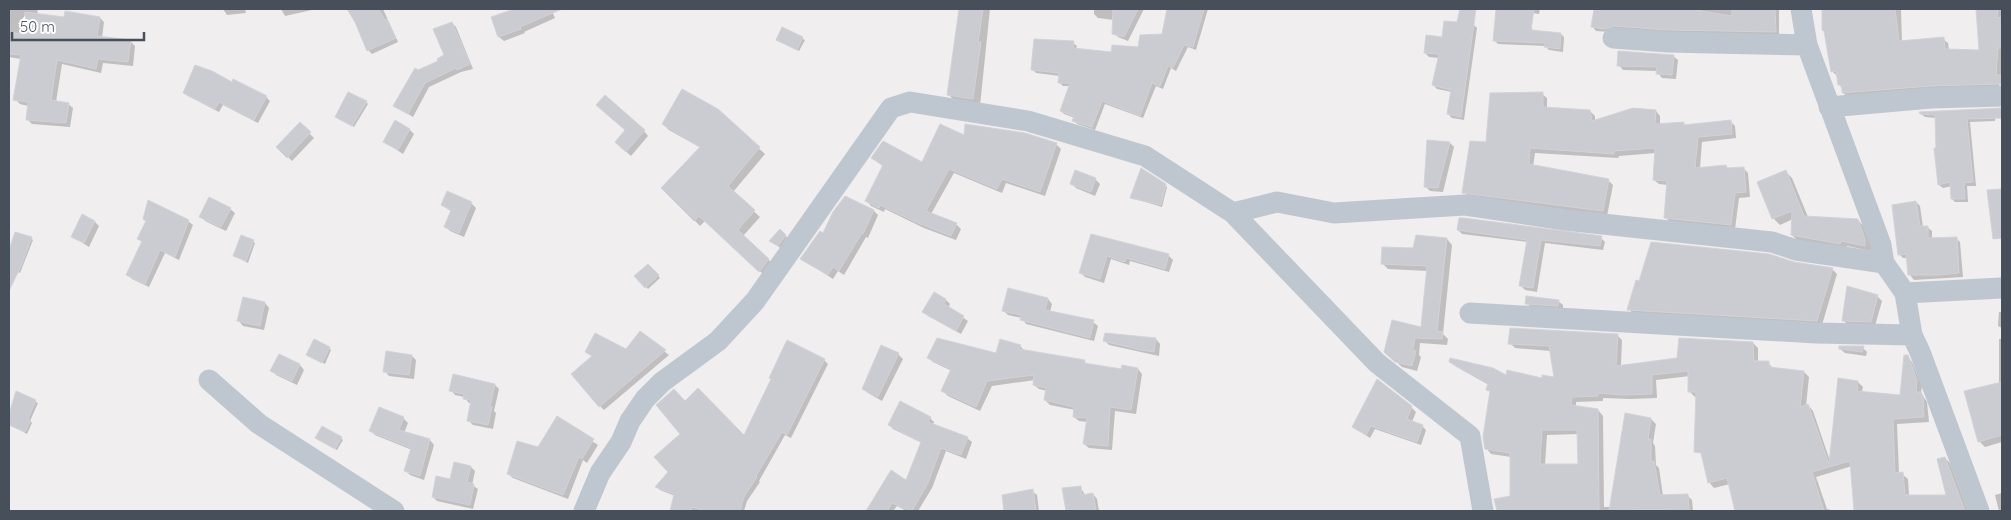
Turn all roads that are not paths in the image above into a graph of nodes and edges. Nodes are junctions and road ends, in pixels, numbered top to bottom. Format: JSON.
{"nodes":[{"id":1,"x":1801,"y":9,"type":"edge"},
{"id":2,"x":1613,"y":38,"type":"dead end"},
{"id":3,"x":1807,"y":45,"type":"junction"},
{"id":4,"x":2002,"y":96,"type":"edge"},
{"id":5,"x":1829,"y":107,"type":"junction"},
{"id":6,"x":1233,"y":213,"type":"junction"},
{"id":7,"x":1884,"y":263,"type":"junction"},
{"id":8,"x":2002,"y":288,"type":"edge"},
{"id":9,"x":1905,"y":293,"type":"junction"},
{"id":10,"x":1470,"y":314,"type":"dead end"},
{"id":11,"x":1912,"y":335,"type":"junction"},
{"id":12,"x":208,"y":380,"type":"dead end"},
{"id":13,"x":394,"y":511,"type":"edge"},
{"id":14,"x":584,"y":511,"type":"edge"},
{"id":15,"x":1483,"y":511,"type":"edge"},
{"id":16,"x":1980,"y":511,"type":"edge"}],
"edges":[{"from":1,"to":3,"type":"street"},
{"from":2,"to":3,"type":"street"},
{"from":3,"to":5,"type":"street"},
{"from":4,"to":5,"type":"street"},
{"from":5,"to":7,"type":"street"},
{"from":6,"to":7,"type":"street"},
{"from":6,"to":14,"type":"street"},
{"from":6,"to":15,"type":"street"},
{"from":7,"to":9,"type":"street"},
{"from":8,"to":9,"type":"street"},
{"from":9,"to":11,"type":"street"},
{"from":10,"to":11,"type":"street"},
{"from":11,"to":16,"type":"street"},
{"from":12,"to":13,"type":"street"}]}
